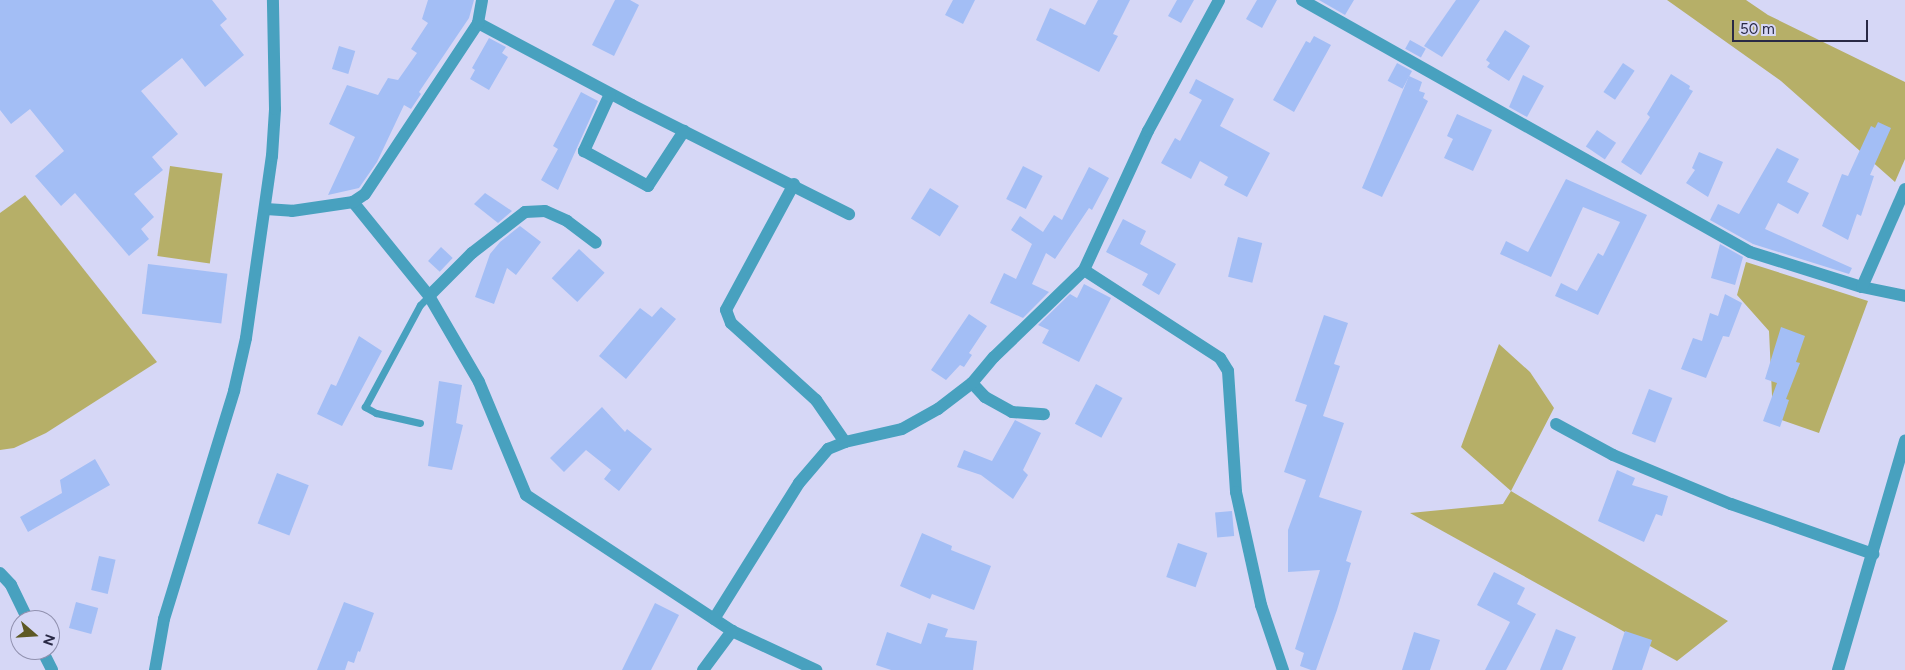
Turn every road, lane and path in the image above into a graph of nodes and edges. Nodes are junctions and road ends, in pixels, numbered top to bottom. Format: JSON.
{"nodes":[{"id":1,"x":273,"y":0,"type":"edge"},
{"id":2,"x":482,"y":0,"type":"edge"},
{"id":3,"x":1218,"y":0,"type":"edge"},
{"id":4,"x":1302,"y":0,"type":"edge"},
{"id":5,"x":478,"y":23,"type":"junction"},
{"id":6,"x":610,"y":94,"type":"junction"},
{"id":7,"x":684,"y":131,"type":"junction"},
{"id":8,"x":794,"y":184,"type":"junction"},
{"id":9,"x":1905,"y":189,"type":"edge"},
{"id":10,"x":353,"y":202,"type":"junction"},
{"id":11,"x":266,"y":209,"type":"junction"},
{"id":12,"x":849,"y":214,"type":"dead end"},
{"id":13,"x":596,"y":244,"type":"dead end"},
{"id":14,"x":1084,"y":270,"type":"junction"},
{"id":15,"x":1862,"y":287,"type":"junction"},
{"id":16,"x":429,"y":296,"type":"junction"},
{"id":17,"x":1905,"y":296,"type":"edge"},
{"id":18,"x":972,"y":383,"type":"junction"},
{"id":19,"x":1044,"y":414,"type":"dead end"},
{"id":20,"x":420,"y":423,"type":"dead end"},
{"id":21,"x":1556,"y":424,"type":"dead end"},
{"id":22,"x":1905,"y":441,"type":"edge"},
{"id":23,"x":844,"y":442,"type":"junction"},
{"id":24,"x":1873,"y":554,"type":"junction"},
{"id":25,"x":0,"y":573,"type":"edge"},
{"id":26,"x":23,"y":610,"type":"edge"},
{"id":27,"x":714,"y":619,"type":"junction"},
{"id":28,"x":732,"y":631,"type":"junction"},
{"id":29,"x":156,"y":670,"type":"edge"},
{"id":30,"x":703,"y":670,"type":"edge"},
{"id":31,"x":816,"y":670,"type":"edge"},
{"id":32,"x":1283,"y":670,"type":"edge"},
{"id":33,"x":1838,"y":670,"type":"edge"}],
"edges":[{"from":1,"to":11,"type":"street"},
{"from":2,"to":5,"type":"street"},
{"from":3,"to":14,"type":"street"},
{"from":4,"to":15,"type":"street"},
{"from":5,"to":6,"type":"street"},
{"from":5,"to":10,"type":"street"},
{"from":6,"to":7,"type":"street"},
{"from":6,"to":7,"type":"street"},
{"from":7,"to":8,"type":"street"},
{"from":8,"to":12,"type":"street"},
{"from":8,"to":23,"type":"street"},
{"from":9,"to":15,"type":"street"},
{"from":10,"to":11,"type":"street"},
{"from":10,"to":16,"type":"street"},
{"from":11,"to":29,"type":"street"},
{"from":13,"to":16,"type":"street"},
{"from":14,"to":18,"type":"street"},
{"from":14,"to":32,"type":"street"},
{"from":15,"to":17,"type":"street"},
{"from":16,"to":20,"type":"lane"},
{"from":16,"to":27,"type":"street"},
{"from":18,"to":19,"type":"street"},
{"from":18,"to":23,"type":"street"},
{"from":21,"to":24,"type":"street"},
{"from":22,"to":24,"type":"street"},
{"from":23,"to":27,"type":"street"},
{"from":24,"to":33,"type":"street"},
{"from":25,"to":26,"type":"street"},
{"from":27,"to":28,"type":"street"},
{"from":28,"to":30,"type":"street"},
{"from":28,"to":31,"type":"street"}]}
